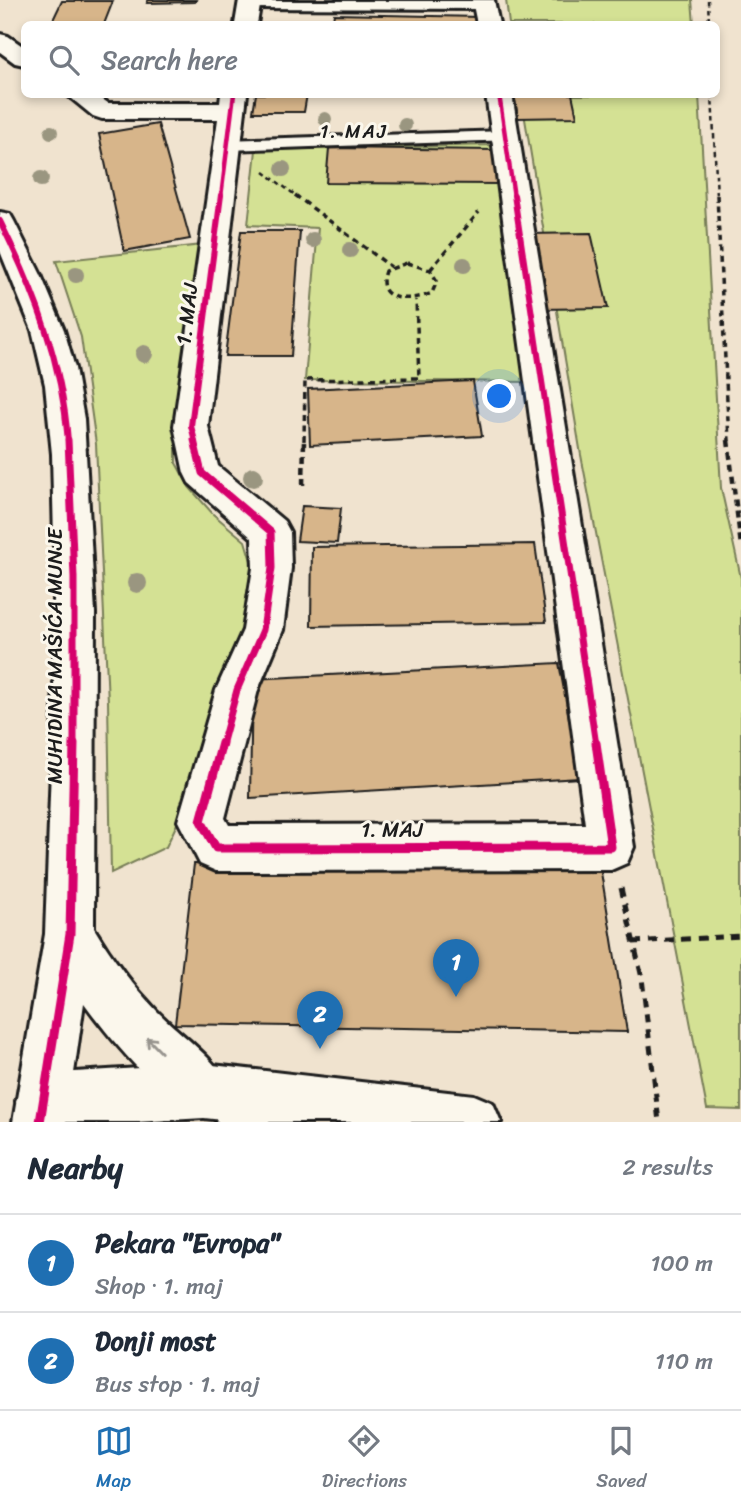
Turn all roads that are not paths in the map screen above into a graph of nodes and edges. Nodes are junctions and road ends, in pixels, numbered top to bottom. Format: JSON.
{"nodes":[{"id":1,"x":249,"y":10,"type":"edge"},
{"id":2,"x":485,"y":10,"type":"edge"},
{"id":3,"x":0,"y":41,"type":"edge"},
{"id":4,"x":21,"y":56,"type":"edge"},
{"id":5,"x":84,"y":98,"type":"edge"},
{"id":6,"x":500,"y":98,"type":"edge"},
{"id":7,"x":230,"y":117,"type":"edge"},
{"id":8,"x":506,"y":136,"type":"junction"},
{"id":9,"x":0,"y":221,"type":"edge"},
{"id":10,"x":70,"y":934,"type":"junction"},
{"id":11,"x":241,"y":1105,"type":"edge"},
{"id":12,"x":41,"y":1111,"type":"edge"},
{"id":13,"x":474,"y":1122,"type":"edge"}],
"edges":[{"from":1,"to":2,"type":"lane"},
{"from":3,"to":4,"type":"street"},
{"from":5,"to":7,"type":"street"},
{"from":6,"to":8,"type":"street"},
{"from":7,"to":8,"type":"lane"},
{"from":7,"to":8,"type":"street","name":"1. MAJ"},
{"from":9,"to":10,"type":"street","name":"MUHIDINA MAŠIĆA MUNJE"},
{"from":11,"to":10,"type":"street","one_way":true},
{"from":10,"to":12,"type":"street","name":"MUHIDINA MAŠIĆA MUNJE"},
{"from":11,"to":12,"type":"street"},
{"from":11,"to":13,"type":"street"}]}
